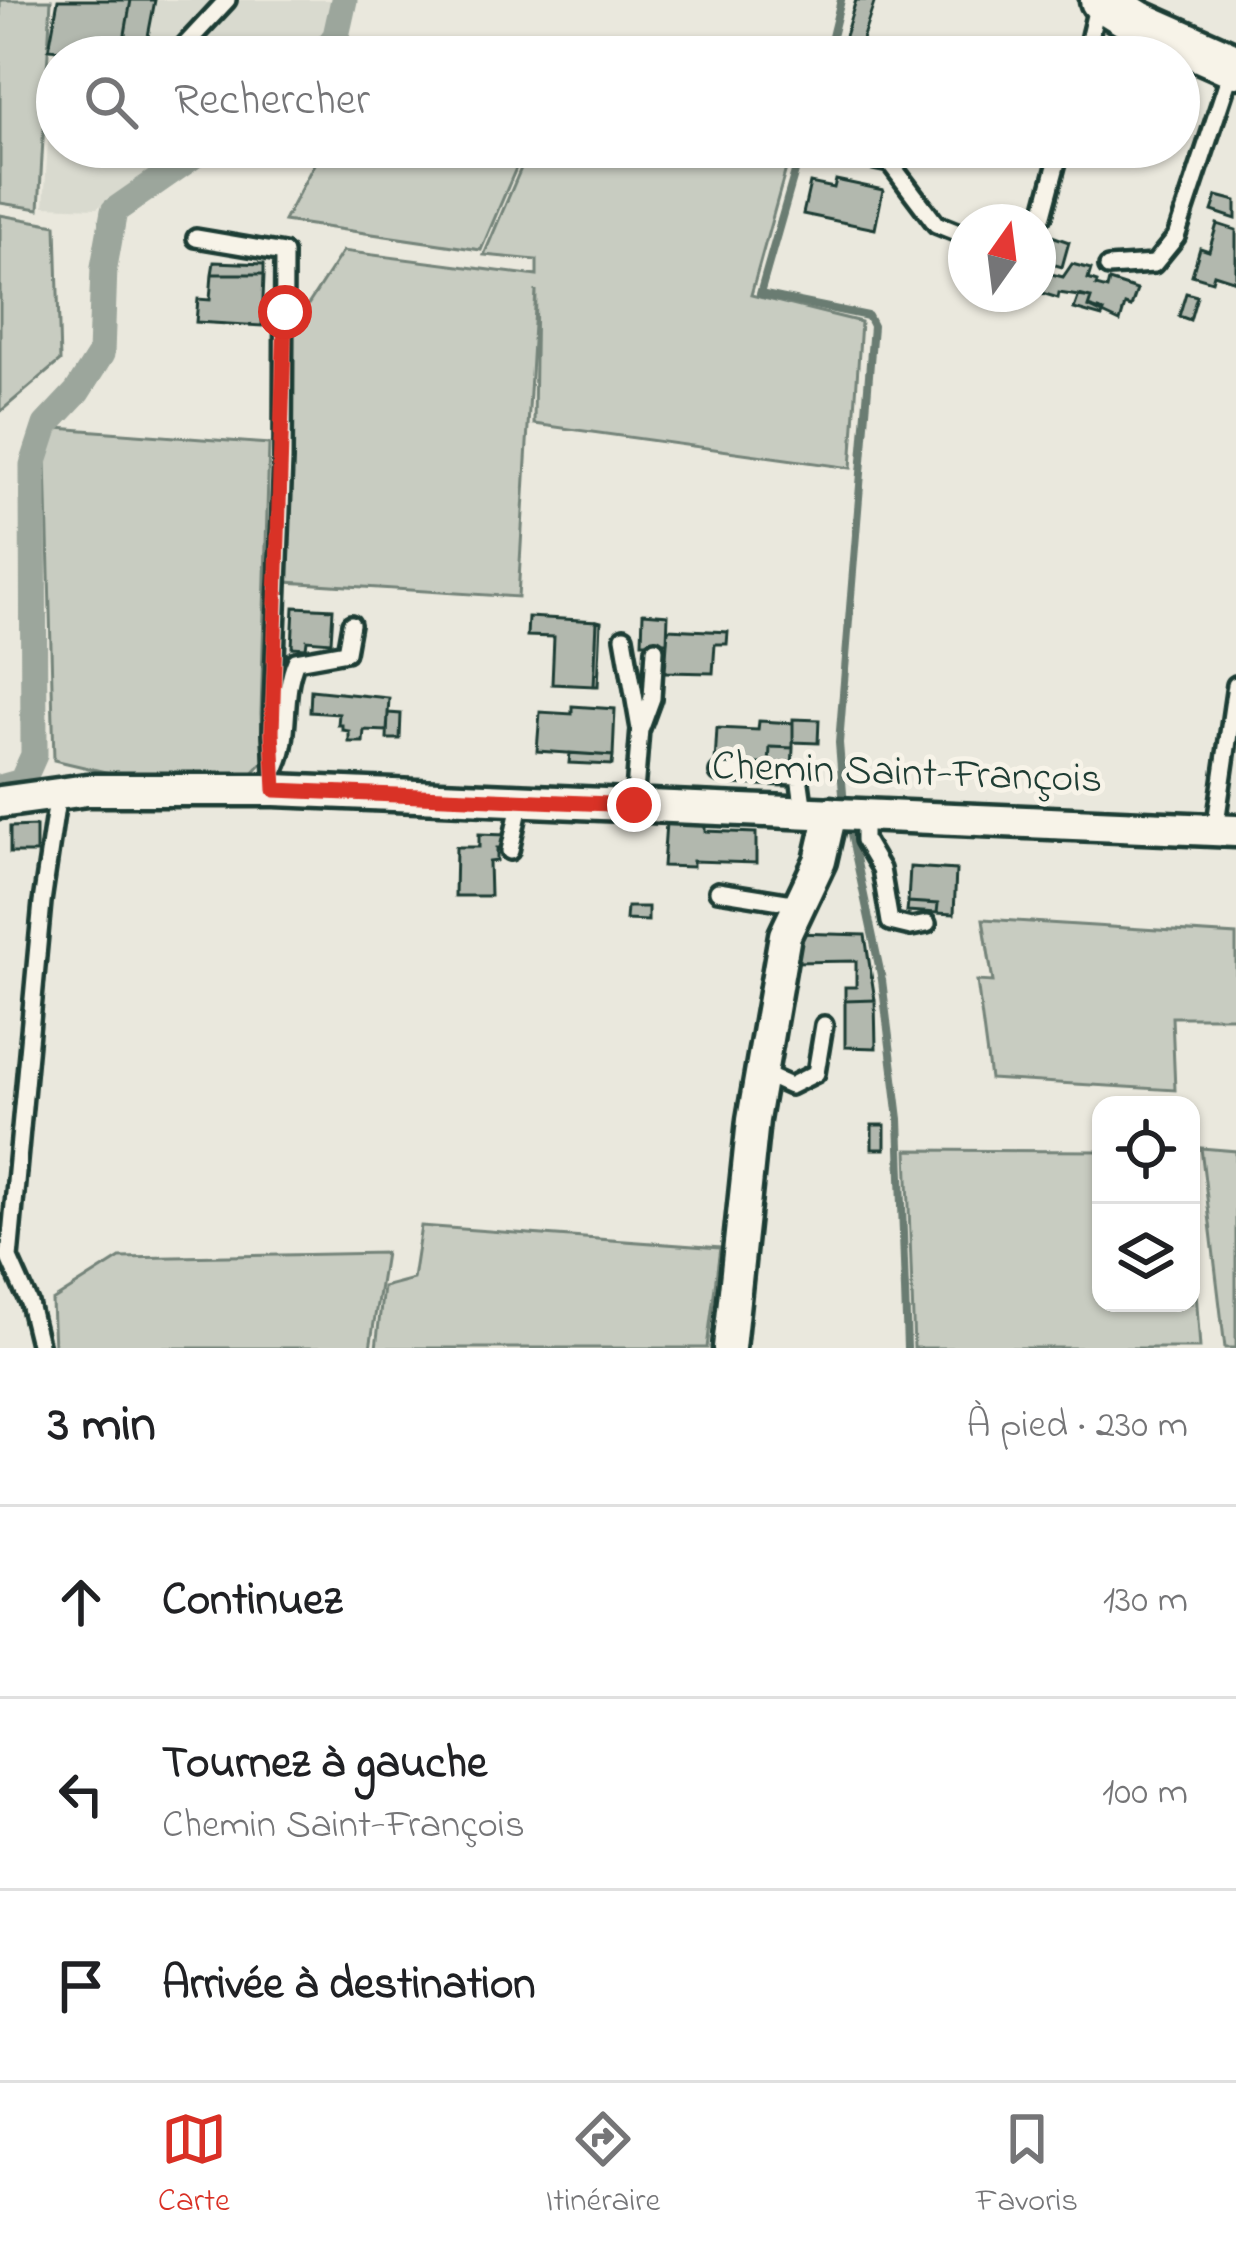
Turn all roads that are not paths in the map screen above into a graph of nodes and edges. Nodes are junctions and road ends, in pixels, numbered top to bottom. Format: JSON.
{"nodes":[{"id":1,"x":227,"y":0,"type":"edge"},
{"id":2,"x":1100,"y":0,"type":"edge"},
{"id":3,"x":1151,"y":0,"type":"edge"},
{"id":4,"x":194,"y":36,"type":"edge"},
{"id":5,"x":1090,"y":36,"type":"edge"},
{"id":6,"x":1178,"y":36,"type":"edge"},
{"id":7,"x":1200,"y":43,"type":"edge"},
{"id":8,"x":1235,"y":55,"type":"edge"},
{"id":9,"x":1200,"y":163,"type":"edge"},
{"id":10,"x":894,"y":168,"type":"edge"},
{"id":11,"x":1055,"y":168,"type":"edge"},
{"id":12,"x":1198,"y":168,"type":"edge"},
{"id":13,"x":1046,"y":204,"type":"edge"},
{"id":14,"x":948,"y":229,"type":"edge"},
{"id":15,"x":196,"y":238,"type":"dead end"},
{"id":16,"x":1108,"y":267,"type":"dead end"},
{"id":17,"x":351,"y":625,"type":"dead end"},
{"id":18,"x":624,"y":637,"type":"dead end"},
{"id":19,"x":655,"y":649,"type":"dead end"},
{"id":20,"x":1236,"y":686,"type":"edge"},
{"id":21,"x":640,"y":729,"type":"junction"},
{"id":22,"x":719,"y":773,"type":"dead end"},
{"id":23,"x":275,"y":780,"type":"junction"},
{"id":24,"x":58,"y":793,"type":"junction"},
{"id":25,"x":520,"y":800,"type":"junction"},
{"id":26,"x":0,"y":802,"type":"edge"},
{"id":27,"x":634,"y":805,"type":"junction"},
{"id":28,"x":838,"y":813,"type":"junction"},
{"id":29,"x":1226,"y":831,"type":"edge"},
{"id":30,"x":511,"y":851,"type":"dead end"},
{"id":31,"x":718,"y":892,"type":"dead end"},
{"id":32,"x":799,"y":904,"type":"junction"},
{"id":33,"x":928,"y":923,"type":"dead end"},
{"id":34,"x":824,"y":1024,"type":"dead end"},
{"id":35,"x":762,"y":1068,"type":"junction"},
{"id":36,"x":40,"y":1348,"type":"edge"},
{"id":37,"x":729,"y":1348,"type":"edge"}],
"edges":[{"from":1,"to":4,"type":"lane"},
{"from":2,"to":5,"type":"lane"},
{"from":2,"to":6,"type":"street"},
{"from":3,"to":8,"type":"street"},
{"from":7,"to":8,"type":"street"},
{"from":8,"to":9,"type":"lane"},
{"from":10,"to":14,"type":"lane"},
{"from":11,"to":13,"type":"lane"},
{"from":12,"to":16,"type":"lane"},
{"from":15,"to":23,"type":"lane"},
{"from":17,"to":23,"type":"lane"},
{"from":18,"to":21,"type":"lane"},
{"from":19,"to":21,"type":"lane"},
{"from":20,"to":29,"type":"lane"},
{"from":21,"to":27,"type":"lane"},
{"from":22,"to":28,"type":"lane"},
{"from":23,"to":24,"type":"street","name":"Chemin Saint-François"},
{"from":23,"to":25,"type":"street","name":"Chemin Saint-François"},
{"from":24,"to":26,"type":"street","name":"Chemin Saint-François"},
{"from":24,"to":36,"type":"lane"},
{"from":25,"to":27,"type":"street","name":"Chemin Saint-François"},
{"from":25,"to":30,"type":"lane"},
{"from":27,"to":28,"type":"street","name":"Chemin Saint-François"},
{"from":28,"to":29,"type":"street","name":"Chemin Saint-François"},
{"from":28,"to":32,"type":"street"},
{"from":28,"to":33,"type":"lane"},
{"from":31,"to":32,"type":"lane"},
{"from":32,"to":35,"type":"street"},
{"from":34,"to":35,"type":"lane"},
{"from":35,"to":37,"type":"street"}]}
